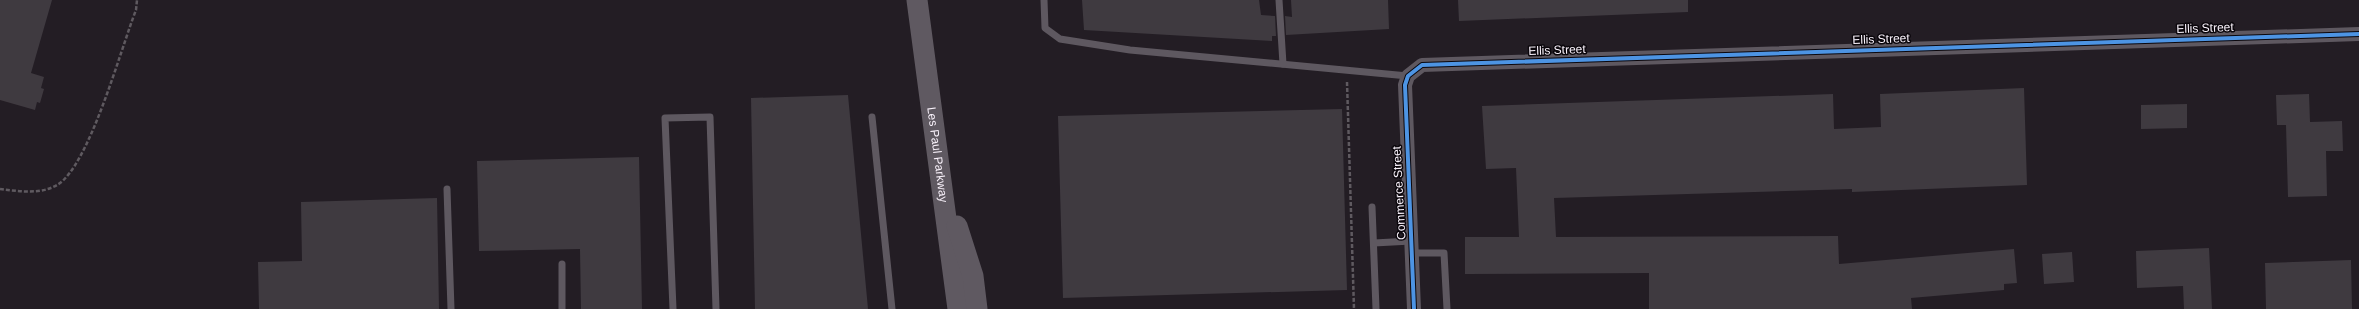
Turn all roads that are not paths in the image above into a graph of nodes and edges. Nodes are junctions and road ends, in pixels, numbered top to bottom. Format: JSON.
{"nodes":[{"id":1,"x":917,"y":0,"type":"edge"},
{"id":2,"x":1044,"y":0,"type":"edge"},
{"id":3,"x":1279,"y":0,"type":"edge"},
{"id":4,"x":2359,"y":34,"type":"edge"},
{"id":5,"x":1283,"y":64,"type":"junction"},
{"id":6,"x":1408,"y":76,"type":"junction"},
{"id":7,"x":872,"y":117,"type":"dead end"},
{"id":8,"x":939,"y":168,"type":"junction"},
{"id":9,"x":446,"y":189,"type":"dead end"},
{"id":10,"x":1372,"y":207,"type":"dead end"},
{"id":11,"x":1374,"y":243,"type":"junction"},
{"id":12,"x":1411,"y":247,"type":"junction"},
{"id":13,"x":562,"y":264,"type":"dead end"},
{"id":14,"x":451,"y":309,"type":"edge"},
{"id":15,"x":562,"y":309,"type":"edge"},
{"id":16,"x":673,"y":309,"type":"edge"},
{"id":17,"x":716,"y":309,"type":"edge"},
{"id":18,"x":892,"y":309,"type":"edge"},
{"id":19,"x":958,"y":309,"type":"edge"},
{"id":20,"x":977,"y":309,"type":"edge"},
{"id":21,"x":1376,"y":309,"type":"edge"},
{"id":22,"x":1414,"y":309,"type":"edge"},
{"id":23,"x":1447,"y":309,"type":"edge"}],
"edges":[{"from":1,"to":8,"type":"main road","name":"Les Paul Parkway"},
{"from":2,"to":5,"type":"lane"},
{"from":3,"to":5,"type":"lane"},
{"from":4,"to":6,"type":"street","name":"Ellis Street"},
{"from":5,"to":6,"type":"lane"},
{"from":6,"to":12,"type":"street","name":"Commerce Street"},
{"from":7,"to":18,"type":"lane"},
{"from":8,"to":19,"type":"main road","name":"Les Paul Parkway"},
{"from":8,"to":20,"type":"main road"},
{"from":9,"to":14,"type":"lane"},
{"from":10,"to":11,"type":"lane"},
{"from":11,"to":12,"type":"lane"},
{"from":11,"to":21,"type":"lane"},
{"from":12,"to":22,"type":"street","name":"Commerce Street"},
{"from":12,"to":23,"type":"lane"},
{"from":13,"to":15,"type":"lane"},
{"from":16,"to":17,"type":"lane"}]}
